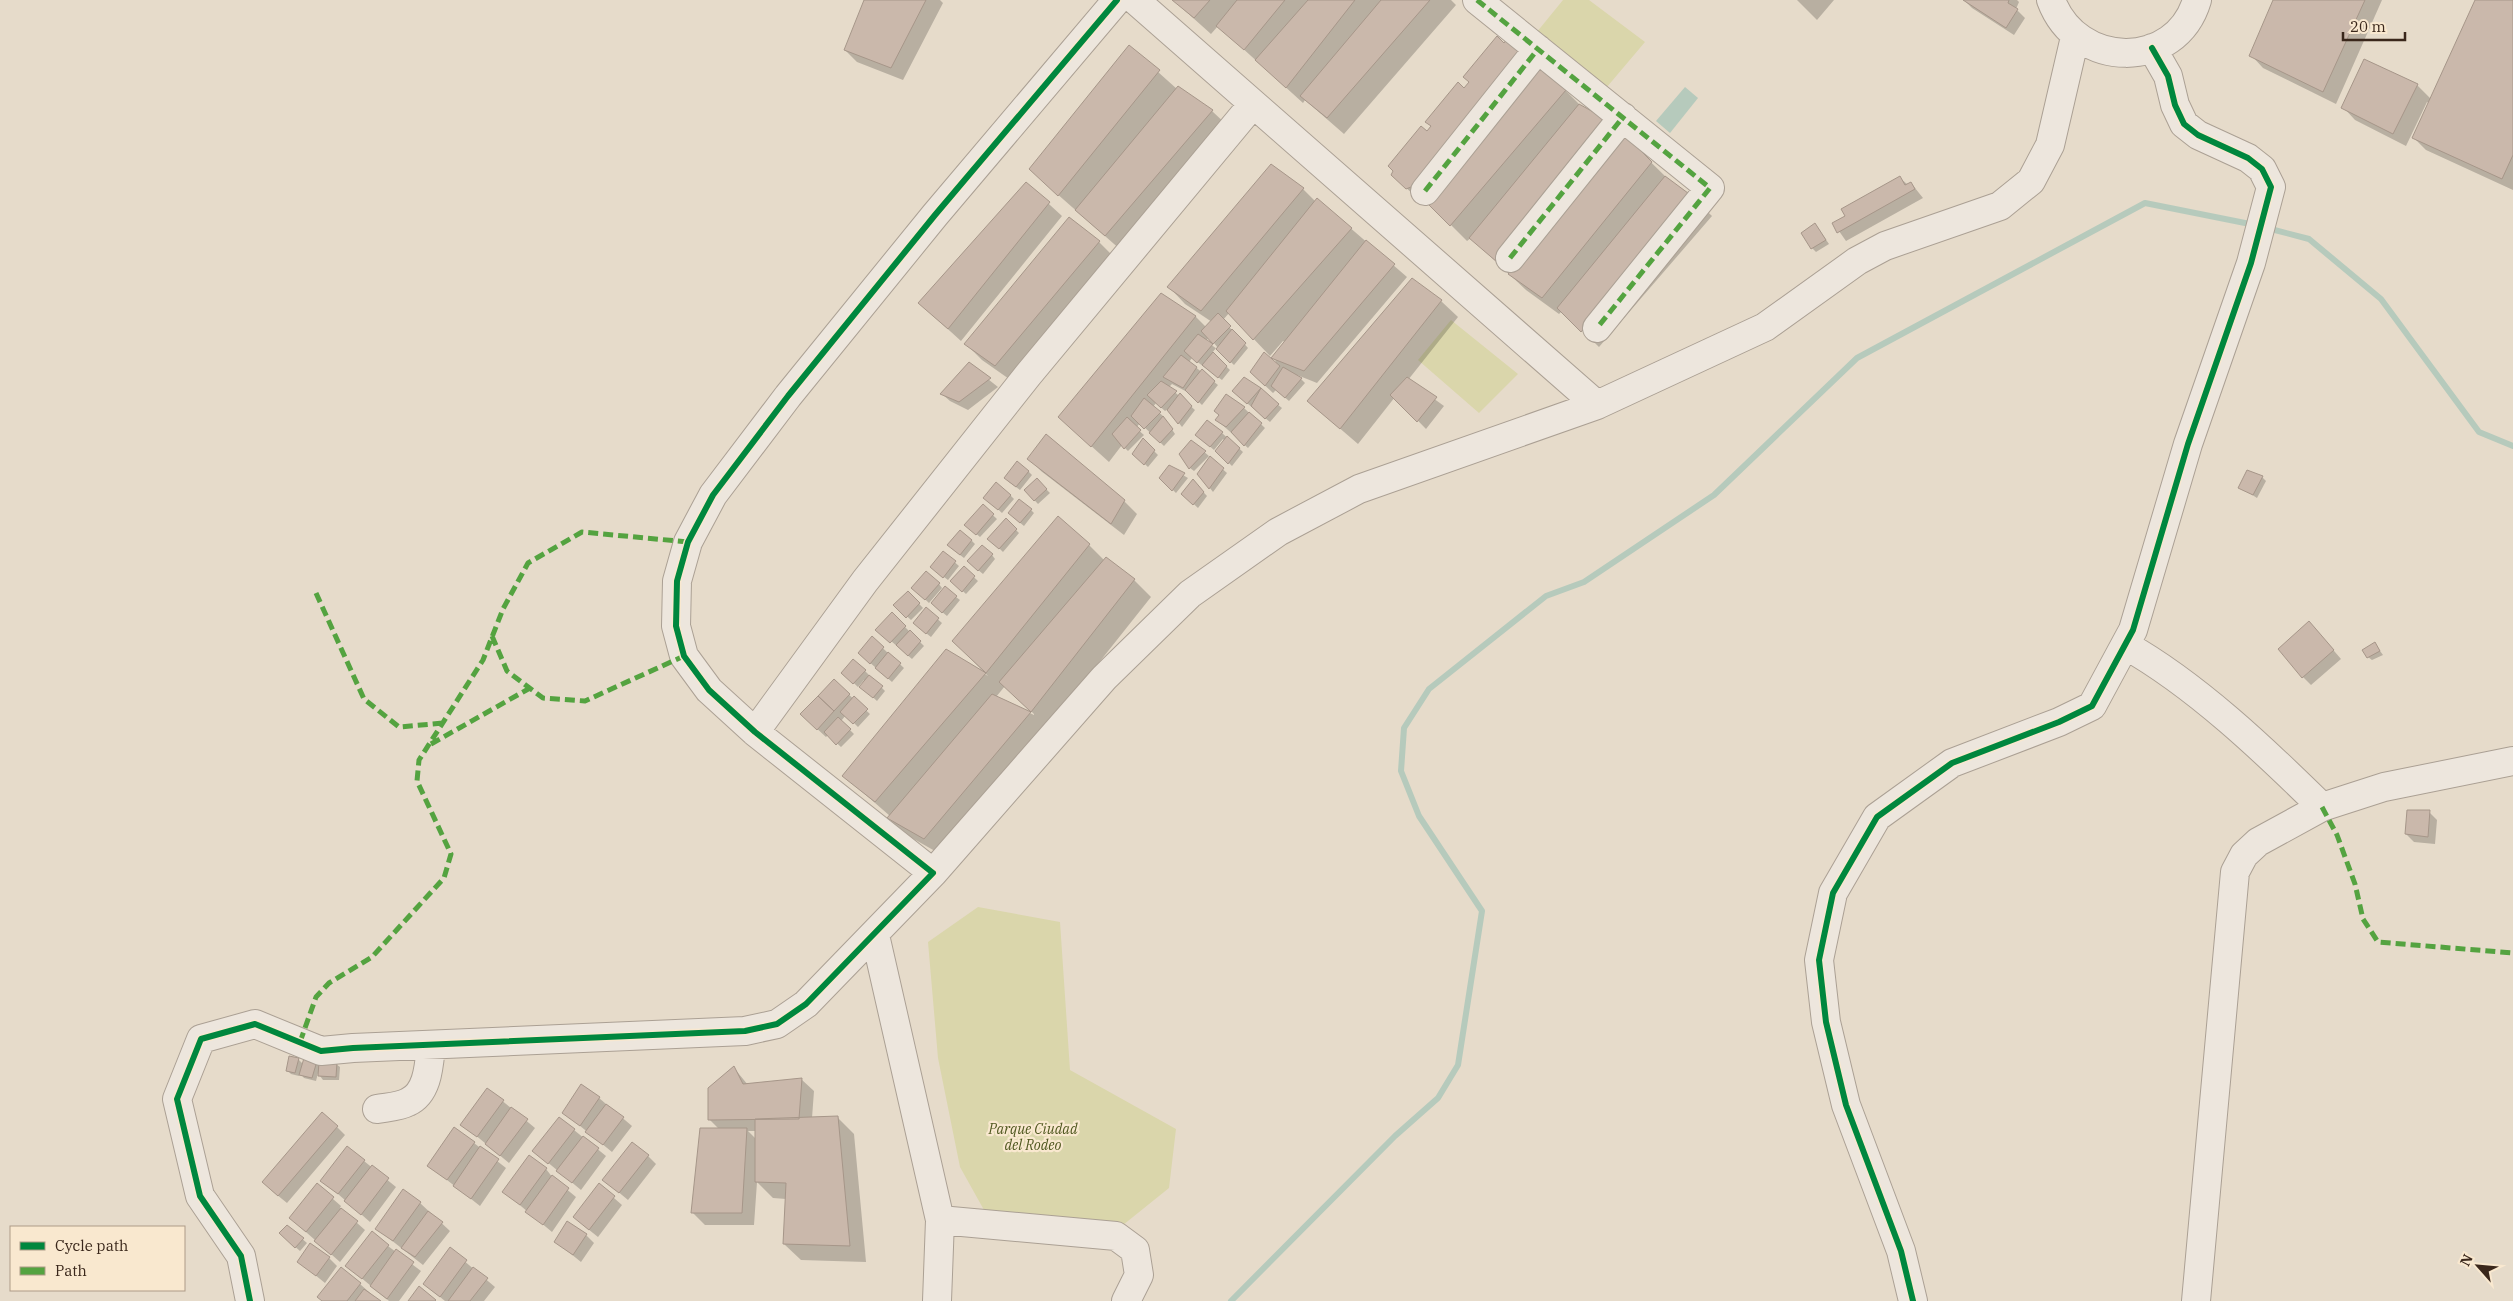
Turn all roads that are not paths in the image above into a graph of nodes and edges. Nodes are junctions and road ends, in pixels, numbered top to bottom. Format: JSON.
{"nodes":[{"id":1,"x":1117,"y":0,"type":"edge"},
{"id":2,"x":1135,"y":0,"type":"edge"},
{"id":3,"x":1477,"y":0,"type":"edge"},
{"id":4,"x":2051,"y":0,"type":"edge"},
{"id":5,"x":2197,"y":0,"type":"edge"},
{"id":6,"x":2075,"y":37,"type":"junction"},
{"id":7,"x":2152,"y":48,"type":"junction"},
{"id":8,"x":1538,"y":49,"type":"junction"},
{"id":9,"x":1253,"y":104,"type":"junction"},
{"id":10,"x":1623,"y":117,"type":"junction"},
{"id":11,"x":1424,"y":191,"type":"dead end"},
{"id":12,"x":1510,"y":258,"type":"dead end"},
{"id":13,"x":1598,"y":328,"type":"dead end"},
{"id":14,"x":1597,"y":405,"type":"junction"},
{"id":15,"x":2125,"y":645,"type":"junction"},
{"id":16,"x":755,"y":732,"type":"junction"},
{"id":17,"x":2513,"y":761,"type":"edge"},
{"id":18,"x":2322,"y":807,"type":"junction"},
{"id":19,"x":933,"y":873,"type":"junction"},
{"id":20,"x":875,"y":935,"type":"junction"},
{"id":21,"x":431,"y":1046,"type":"junction"},
{"id":22,"x":377,"y":1110,"type":"dead end"},
{"id":23,"x":940,"y":1220,"type":"junction"},
{"id":24,"x":944,"y":1300,"type":"edge"},
{"id":25,"x":250,"y":1301,"type":"edge"},
{"id":26,"x":1126,"y":1301,"type":"edge"},
{"id":27,"x":1913,"y":1301,"type":"edge"},
{"id":28,"x":2196,"y":1301,"type":"edge"}],
"edges":[{"from":1,"to":16,"type":"street"},
{"from":2,"to":9,"type":"street"},
{"from":3,"to":8,"type":"street"},
{"from":4,"to":6,"type":"street"},
{"from":5,"to":7,"type":"street"},
{"from":6,"to":7,"type":"street"},
{"from":6,"to":14,"type":"street"},
{"from":7,"to":15,"type":"street"},
{"from":8,"to":10,"type":"street"},
{"from":8,"to":11,"type":"street"},
{"from":9,"to":14,"type":"street"},
{"from":9,"to":16,"type":"street"},
{"from":10,"to":12,"type":"street"},
{"from":10,"to":13,"type":"street"},
{"from":14,"to":19,"type":"street"},
{"from":15,"to":18,"type":"street"},
{"from":15,"to":27,"type":"street"},
{"from":16,"to":19,"type":"street"},
{"from":17,"to":18,"type":"street"},
{"from":18,"to":28,"type":"street"},
{"from":19,"to":20,"type":"street"},
{"from":20,"to":21,"type":"street"},
{"from":20,"to":23,"type":"street"},
{"from":21,"to":22,"type":"street"},
{"from":21,"to":25,"type":"street"},
{"from":23,"to":24,"type":"street"},
{"from":23,"to":26,"type":"street"}]}
